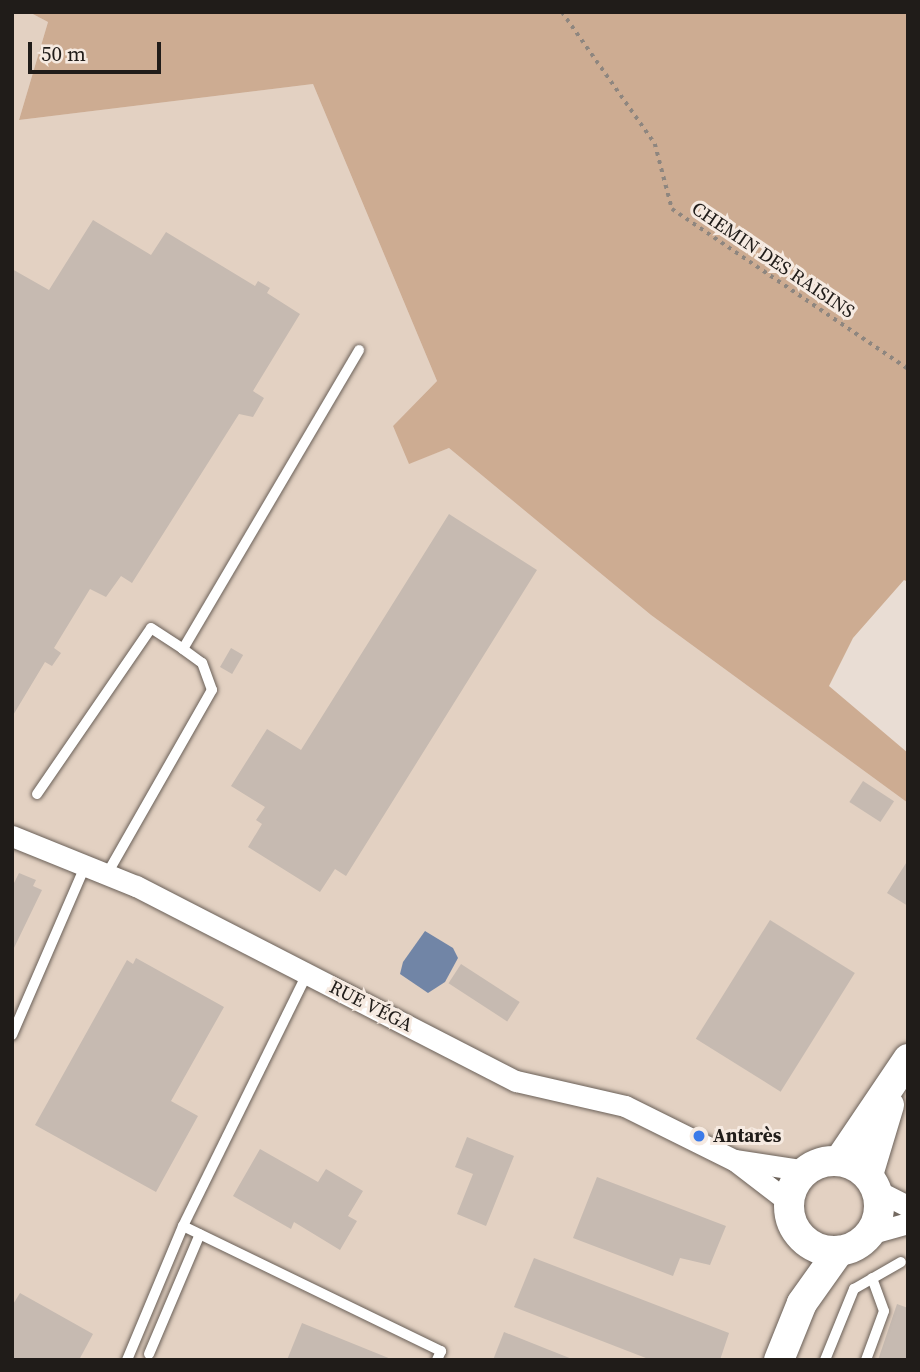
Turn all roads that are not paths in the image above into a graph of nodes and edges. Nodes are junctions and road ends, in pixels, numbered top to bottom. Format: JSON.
{"nodes":[{"id":1,"x":359,"y":351,"type":"dead end"},
{"id":2,"x":183,"y":649,"type":"junction"},
{"id":3,"x":37,"y":794,"type":"dead end"},
{"id":4,"x":12,"y":836,"type":"edge"},
{"id":5,"x":85,"y":866,"type":"junction"},
{"id":6,"x":107,"y":874,"type":"junction"},
{"id":7,"x":307,"y":974,"type":"junction"},
{"id":8,"x":12,"y":1035,"type":"edge"},
{"id":9,"x":902,"y":1070,"type":"edge"},
{"id":10,"x":734,"y":1160,"type":"junction"},
{"id":11,"x":840,"y":1160,"type":"junction"},
{"id":12,"x":806,"y":1171,"type":"junction"},
{"id":13,"x":872,"y":1183,"type":"junction"},
{"id":14,"x":790,"y":1203,"type":"junction"},
{"id":15,"x":908,"y":1206,"type":"edge"},
{"id":16,"x":908,"y":1223,"type":"edge"},
{"id":17,"x":183,"y":1226,"type":"junction"},
{"id":18,"x":200,"y":1234,"type":"junction"},
{"id":19,"x":869,"y":1234,"type":"junction"},
{"id":20,"x":800,"y":1237,"type":"junction"},
{"id":21,"x":839,"y":1251,"type":"junction"},
{"id":22,"x":901,"y":1262,"type":"dead end"},
{"id":23,"x":873,"y":1278,"type":"junction"},
{"id":24,"x":802,"y":1303,"type":"junction"},
{"id":25,"x":149,"y":1354,"type":"dead end"},
{"id":26,"x":127,"y":1360,"type":"edge"},
{"id":27,"x":437,"y":1360,"type":"edge"},
{"id":28,"x":779,"y":1360,"type":"edge"},
{"id":29,"x":825,"y":1360,"type":"edge"},
{"id":30,"x":866,"y":1360,"type":"edge"}],
"edges":[{"from":1,"to":2,"type":"lane"},
{"from":2,"to":3,"type":"lane"},
{"from":2,"to":6,"type":"lane"},
{"from":4,"to":5,"type":"street","name":"RUE VÉGA"},
{"from":5,"to":6,"type":"street","name":"RUE VÉGA"},
{"from":5,"to":8,"type":"lane"},
{"from":6,"to":7,"type":"street","name":"RUE VÉGA"},
{"from":7,"to":10,"type":"street","name":"RUE VÉGA"},
{"from":7,"to":17,"type":"lane"},
{"from":9,"to":11,"type":"main road"},
{"from":9,"to":13,"type":"main road"},
{"from":10,"to":12,"type":"street","name":"RUE VÉGA"},
{"from":10,"to":14,"type":"street","name":"RUE VÉGA"},
{"from":11,"to":12,"type":"main road"},
{"from":11,"to":13,"type":"main road"},
{"from":12,"to":14,"type":"main road"},
{"from":13,"to":15,"type":"street"},
{"from":13,"to":19,"type":"main road"},
{"from":14,"to":20,"type":"main road"},
{"from":16,"to":19,"type":"street"},
{"from":17,"to":18,"type":"lane"},
{"from":17,"to":26,"type":"lane"},
{"from":18,"to":25,"type":"lane"},
{"from":18,"to":27,"type":"lane"},
{"from":19,"to":21,"type":"main road"},
{"from":20,"to":21,"type":"main road"},
{"from":20,"to":24,"type":"main road"},
{"from":21,"to":24,"type":"main road"},
{"from":22,"to":23,"type":"lane"},
{"from":23,"to":29,"type":"lane"},
{"from":23,"to":30,"type":"lane"},
{"from":24,"to":28,"type":"main road"}]}
